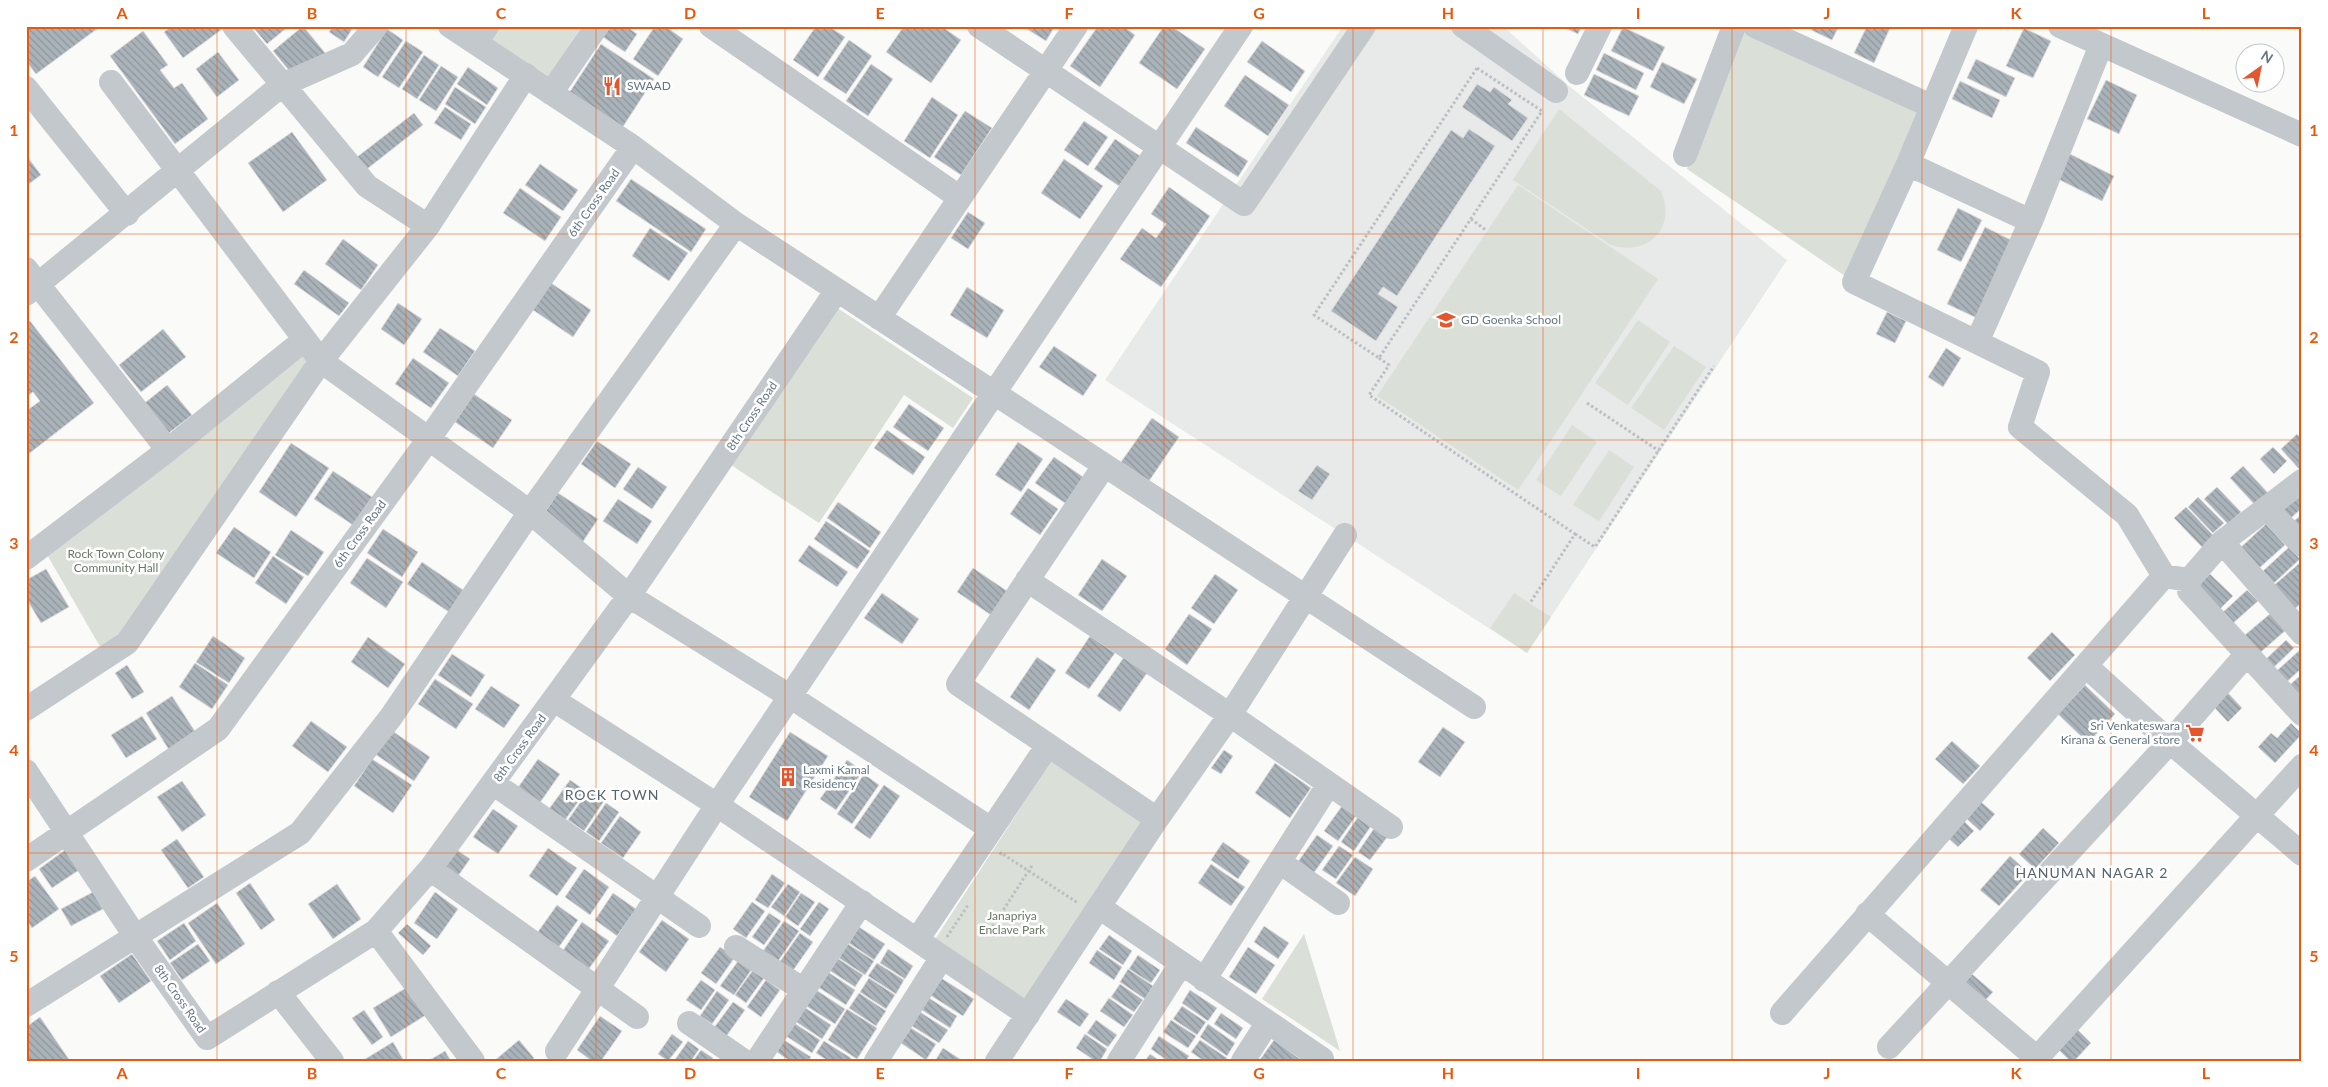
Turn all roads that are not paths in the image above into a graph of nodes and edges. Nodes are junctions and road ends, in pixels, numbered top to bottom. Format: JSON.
{"nodes":[{"id":1,"x":234,"y":26,"type":"edge"},
{"id":2,"x":376,"y":26,"type":"edge"},
{"id":3,"x":450,"y":26,"type":"edge"},
{"id":4,"x":597,"y":26,"type":"edge"},
{"id":5,"x":711,"y":26,"type":"edge"},
{"id":6,"x":979,"y":26,"type":"edge"},
{"id":7,"x":1076,"y":26,"type":"edge"},
{"id":8,"x":1241,"y":26,"type":"edge"},
{"id":9,"x":1364,"y":26,"type":"edge"},
{"id":10,"x":1463,"y":26,"type":"edge"},
{"id":11,"x":1600,"y":26,"type":"edge"},
{"id":12,"x":1734,"y":26,"type":"edge"},
{"id":13,"x":1755,"y":26,"type":"edge"},
{"id":14,"x":1966,"y":26,"type":"edge"},
{"id":15,"x":2060,"y":26,"type":"edge"},
{"id":16,"x":482,"y":35,"type":"edge"},
{"id":17,"x":2101,"y":45,"type":"junction"},
{"id":18,"x":1046,"y":71,"type":"junction"},
{"id":19,"x":1578,"y":73,"type":"dead end"},
{"id":20,"x":526,"y":75,"type":"junction"},
{"id":21,"x":112,"y":82,"type":"dead end"},
{"id":22,"x":282,"y":85,"type":"junction"},
{"id":23,"x":26,"y":88,"type":"edge"},
{"id":24,"x":1556,"y":91,"type":"dead end"},
{"id":25,"x":551,"y":92,"type":"junction"},
{"id":26,"x":1931,"y":106,"type":"junction"},
{"id":27,"x":2302,"y":135,"type":"edge"},
{"id":28,"x":1159,"y":146,"type":"junction"},
{"id":29,"x":633,"y":147,"type":"junction"},
{"id":30,"x":1686,"y":155,"type":"dead end"},
{"id":31,"x":1908,"y":164,"type":"junction"},
{"id":32,"x":179,"y":172,"type":"junction"},
{"id":33,"x":959,"y":197,"type":"junction"},
{"id":34,"x":127,"y":214,"type":"junction"},
{"id":35,"x":2031,"y":220,"type":"junction"},
{"id":36,"x":736,"y":224,"type":"junction"},
{"id":37,"x":428,"y":226,"type":"junction"},
{"id":38,"x":30,"y":283,"type":"edge"},
{"id":39,"x":837,"y":290,"type":"junction"},
{"id":40,"x":879,"y":318,"type":"junction"},
{"id":41,"x":304,"y":340,"type":"junction"},
{"id":42,"x":1977,"y":342,"type":"junction"},
{"id":43,"x":321,"y":361,"type":"junction"},
{"id":44,"x":995,"y":393,"type":"junction"},
{"id":45,"x":428,"y":440,"type":"junction"},
{"id":46,"x":168,"y":450,"type":"junction"},
{"id":47,"x":1104,"y":466,"type":"junction"},
{"id":48,"x":2302,"y":481,"type":"edge"},
{"id":49,"x":2266,"y":508,"type":"junction"},
{"id":50,"x":530,"y":512,"type":"junction"},
{"id":51,"x":1346,"y":535,"type":"dead end"},
{"id":52,"x":2222,"y":542,"type":"junction"},
{"id":53,"x":2302,"y":545,"type":"edge"},
{"id":54,"x":26,"y":558,"type":"edge"},
{"id":55,"x":2164,"y":576,"type":"junction"},
{"id":56,"x":1027,"y":580,"type":"junction"},
{"id":57,"x":2189,"y":580,"type":"junction"},
{"id":58,"x":630,"y":596,"type":"junction"},
{"id":59,"x":1306,"y":598,"type":"junction"},
{"id":60,"x":2302,"y":633,"type":"edge"},
{"id":61,"x":2246,"y":655,"type":"junction"},
{"id":62,"x":2086,"y":666,"type":"junction"},
{"id":63,"x":791,"y":697,"type":"junction"},
{"id":64,"x":554,"y":700,"type":"junction"},
{"id":65,"x":1474,"y":707,"type":"dead end"},
{"id":66,"x":26,"y":709,"type":"edge"},
{"id":67,"x":2301,"y":714,"type":"edge"},
{"id":68,"x":1230,"y":715,"type":"junction"},
{"id":69,"x":2170,"y":742,"type":"junction"},
{"id":70,"x":1048,"y":745,"type":"junction"},
{"id":71,"x":2302,"y":766,"type":"edge"},
{"id":72,"x":26,"y":771,"type":"edge"},
{"id":73,"x":494,"y":784,"type":"junction"},
{"id":74,"x":1329,"y":784,"type":"junction"},
{"id":75,"x":717,"y":805,"type":"junction"},
{"id":76,"x":2257,"y":816,"type":"junction"},
{"id":77,"x":1157,"y":819,"type":"junction"},
{"id":78,"x":1392,"y":827,"type":"dead end"},
{"id":79,"x":991,"y":829,"type":"junction"},
{"id":80,"x":66,"y":834,"type":"junction"},
{"id":81,"x":2302,"y":854,"type":"edge"},
{"id":82,"x":26,"y":860,"type":"edge"},
{"id":83,"x":1281,"y":863,"type":"junction"},
{"id":84,"x":430,"y":869,"type":"junction"},
{"id":85,"x":658,"y":896,"type":"junction"},
{"id":86,"x":862,"y":902,"type":"junction"},
{"id":87,"x":1338,"y":903,"type":"dead end"},
{"id":88,"x":1099,"y":907,"type":"junction"},
{"id":89,"x":1867,"y":914,"type":"junction"},
{"id":90,"x":699,"y":926,"type":"dead end"},
{"id":91,"x":376,"y":931,"type":"junction"},
{"id":92,"x":135,"y":936,"type":"junction"},
{"id":93,"x":917,"y":940,"type":"junction"},
{"id":94,"x":736,"y":947,"type":"dead end"},
{"id":95,"x":942,"y":950,"type":"junction"},
{"id":96,"x":1181,"y":964,"type":"junction"},
{"id":97,"x":1204,"y":980,"type":"junction"},
{"id":98,"x":1946,"y":982,"type":"junction"},
{"id":99,"x":597,"y":988,"type":"junction"},
{"id":100,"x":804,"y":990,"type":"junction"},
{"id":101,"x":278,"y":992,"type":"junction"},
{"id":102,"x":26,"y":1004,"type":"edge"},
{"id":103,"x":1782,"y":1014,"type":"dead end"},
{"id":104,"x":1028,"y":1015,"type":"junction"},
{"id":105,"x":637,"y":1017,"type":"dead end"},
{"id":106,"x":1268,"y":1022,"type":"junction"},
{"id":107,"x":690,"y":1023,"type":"dead end"},
{"id":108,"x":1889,"y":1048,"type":"dead end"},
{"id":109,"x":556,"y":1050,"type":"dead end"},
{"id":110,"x":1322,"y":1059,"type":"dead end"},
{"id":111,"x":332,"y":1061,"type":"edge"},
{"id":112,"x":473,"y":1061,"type":"edge"},
{"id":113,"x":744,"y":1061,"type":"edge"},
{"id":114,"x":757,"y":1061,"type":"edge"},
{"id":115,"x":876,"y":1061,"type":"edge"},
{"id":116,"x":998,"y":1061,"type":"edge"},
{"id":117,"x":1119,"y":1061,"type":"edge"},
{"id":118,"x":1243,"y":1061,"type":"edge"}],
"edges":[{"from":1,"to":22,"type":"street"},
{"from":2,"to":22,"type":"street"},
{"from":3,"to":16,"type":"street"},
{"from":4,"to":25,"type":"street"},
{"from":5,"to":33,"type":"street"},
{"from":6,"to":18,"type":"street"},
{"from":7,"to":18,"type":"street"},
{"from":8,"to":28,"type":"street"},
{"from":9,"to":28,"type":"street"},
{"from":10,"to":24,"type":"street"},
{"from":11,"to":19,"type":"street"},
{"from":12,"to":30,"type":"street"},
{"from":13,"to":26,"type":"street"},
{"from":14,"to":26,"type":"street"},
{"from":15,"to":17,"type":"street"},
{"from":16,"to":20,"type":"street"},
{"from":17,"to":27,"type":"street"},
{"from":17,"to":35,"type":"street"},
{"from":18,"to":28,"type":"street"},
{"from":18,"to":33,"type":"street"},
{"from":20,"to":25,"type":"street"},
{"from":20,"to":37,"type":"street"},
{"from":21,"to":32,"type":"street"},
{"from":22,"to":32,"type":"street"},
{"from":22,"to":37,"type":"street"},
{"from":23,"to":34,"type":"street"},
{"from":25,"to":29,"type":"street"},
{"from":26,"to":31,"type":"street"},
{"from":28,"to":44,"type":"street"},
{"from":29,"to":36,"type":"street"},
{"from":29,"to":45,"type":"street","name":"6th Cross Road"},
{"from":31,"to":35,"type":"street"},
{"from":31,"to":42,"type":"street"},
{"from":32,"to":34,"type":"street"},
{"from":32,"to":41,"type":"street"},
{"from":33,"to":40,"type":"street"},
{"from":34,"to":38,"type":"street"},
{"from":35,"to":42,"type":"street"},
{"from":36,"to":39,"type":"street"},
{"from":36,"to":50,"type":"street"},
{"from":37,"to":43,"type":"street"},
{"from":38,"to":46,"type":"street"},
{"from":39,"to":40,"type":"street"},
{"from":39,"to":58,"type":"street","name":"8th Cross Road"},
{"from":40,"to":44,"type":"street"},
{"from":41,"to":43,"type":"street"},
{"from":41,"to":46,"type":"street"},
{"from":42,"to":55,"type":"street"},
{"from":43,"to":45,"type":"street"},
{"from":43,"to":66,"type":"street"},
{"from":44,"to":47,"type":"street"},
{"from":44,"to":63,"type":"street"},
{"from":45,"to":50,"type":"street"},
{"from":45,"to":80,"type":"street","name":"6th Cross Road"},
{"from":46,"to":54,"type":"street"},
{"from":47,"to":56,"type":"street"},
{"from":47,"to":59,"type":"street"},
{"from":48,"to":49,"type":"street"},
{"from":49,"to":52,"type":"street"},
{"from":49,"to":53,"type":"street"},
{"from":50,"to":58,"type":"street"},
{"from":50,"to":92,"type":"street"},
{"from":51,"to":59,"type":"street"},
{"from":52,"to":57,"type":"street"},
{"from":52,"to":60,"type":"street"},
{"from":55,"to":57,"type":"street"},
{"from":55,"to":62,"type":"street"},
{"from":56,"to":68,"type":"street"},
{"from":56,"to":70,"type":"street"},
{"from":57,"to":61,"type":"street"},
{"from":58,"to":63,"type":"street"},
{"from":58,"to":64,"type":"street","name":"8th Cross Road"},
{"from":59,"to":65,"type":"street"},
{"from":59,"to":68,"type":"street"},
{"from":61,"to":67,"type":"street"},
{"from":61,"to":69,"type":"street"},
{"from":62,"to":69,"type":"street"},
{"from":62,"to":89,"type":"street"},
{"from":63,"to":75,"type":"street"},
{"from":63,"to":79,"type":"street"},
{"from":64,"to":73,"type":"street","name":"8th Cross Road"},
{"from":64,"to":75,"type":"street"},
{"from":68,"to":74,"type":"street"},
{"from":68,"to":77,"type":"street"},
{"from":69,"to":76,"type":"street"},
{"from":69,"to":98,"type":"street"},
{"from":70,"to":77,"type":"street"},
{"from":70,"to":79,"type":"street"},
{"from":71,"to":76,"type":"street"},
{"from":72,"to":80,"type":"street"},
{"from":73,"to":84,"type":"street","name":"8th Cross Road"},
{"from":73,"to":85,"type":"street"},
{"from":74,"to":78,"type":"street"},
{"from":74,"to":83,"type":"street"},
{"from":75,"to":85,"type":"street"},
{"from":75,"to":86,"type":"street"},
{"from":76,"to":81,"type":"street"},
{"from":76,"to":98,"type":"street"},
{"from":77,"to":88,"type":"street"},
{"from":79,"to":93,"type":"street"},
{"from":80,"to":82,"type":"street","name":"6th Cross Road"},
{"from":80,"to":92,"type":"street"},
{"from":83,"to":87,"type":"street"},
{"from":83,"to":97,"type":"street"},
{"from":84,"to":91,"type":"street","name":"8th Cross Road"},
{"from":84,"to":99,"type":"street"},
{"from":85,"to":90,"type":"street"},
{"from":85,"to":99,"type":"street"},
{"from":86,"to":93,"type":"street"},
{"from":86,"to":100,"type":"street"},
{"from":88,"to":96,"type":"street"},
{"from":88,"to":104,"type":"street"},
{"from":89,"to":98,"type":"street"},
{"from":89,"to":103,"type":"street"},
{"from":91,"to":101,"type":"street","name":"8th Cross Road"},
{"from":91,"to":112,"type":"street"},
{"from":92,"to":101,"type":"street","name":"8th Cross Road"},
{"from":92,"to":102,"type":"street"},
{"from":93,"to":95,"type":"street"},
{"from":94,"to":100,"type":"street"},
{"from":95,"to":104,"type":"street"},
{"from":95,"to":115,"type":"street"},
{"from":96,"to":97,"type":"street"},
{"from":96,"to":117,"type":"street"},
{"from":97,"to":106,"type":"street"},
{"from":98,"to":108,"type":"street"},
{"from":99,"to":105,"type":"street"},
{"from":99,"to":109,"type":"street"},
{"from":100,"to":114,"type":"street"},
{"from":101,"to":111,"type":"street"},
{"from":104,"to":116,"type":"street"},
{"from":106,"to":110,"type":"street"},
{"from":106,"to":118,"type":"street"},
{"from":107,"to":113,"type":"street"}]}
